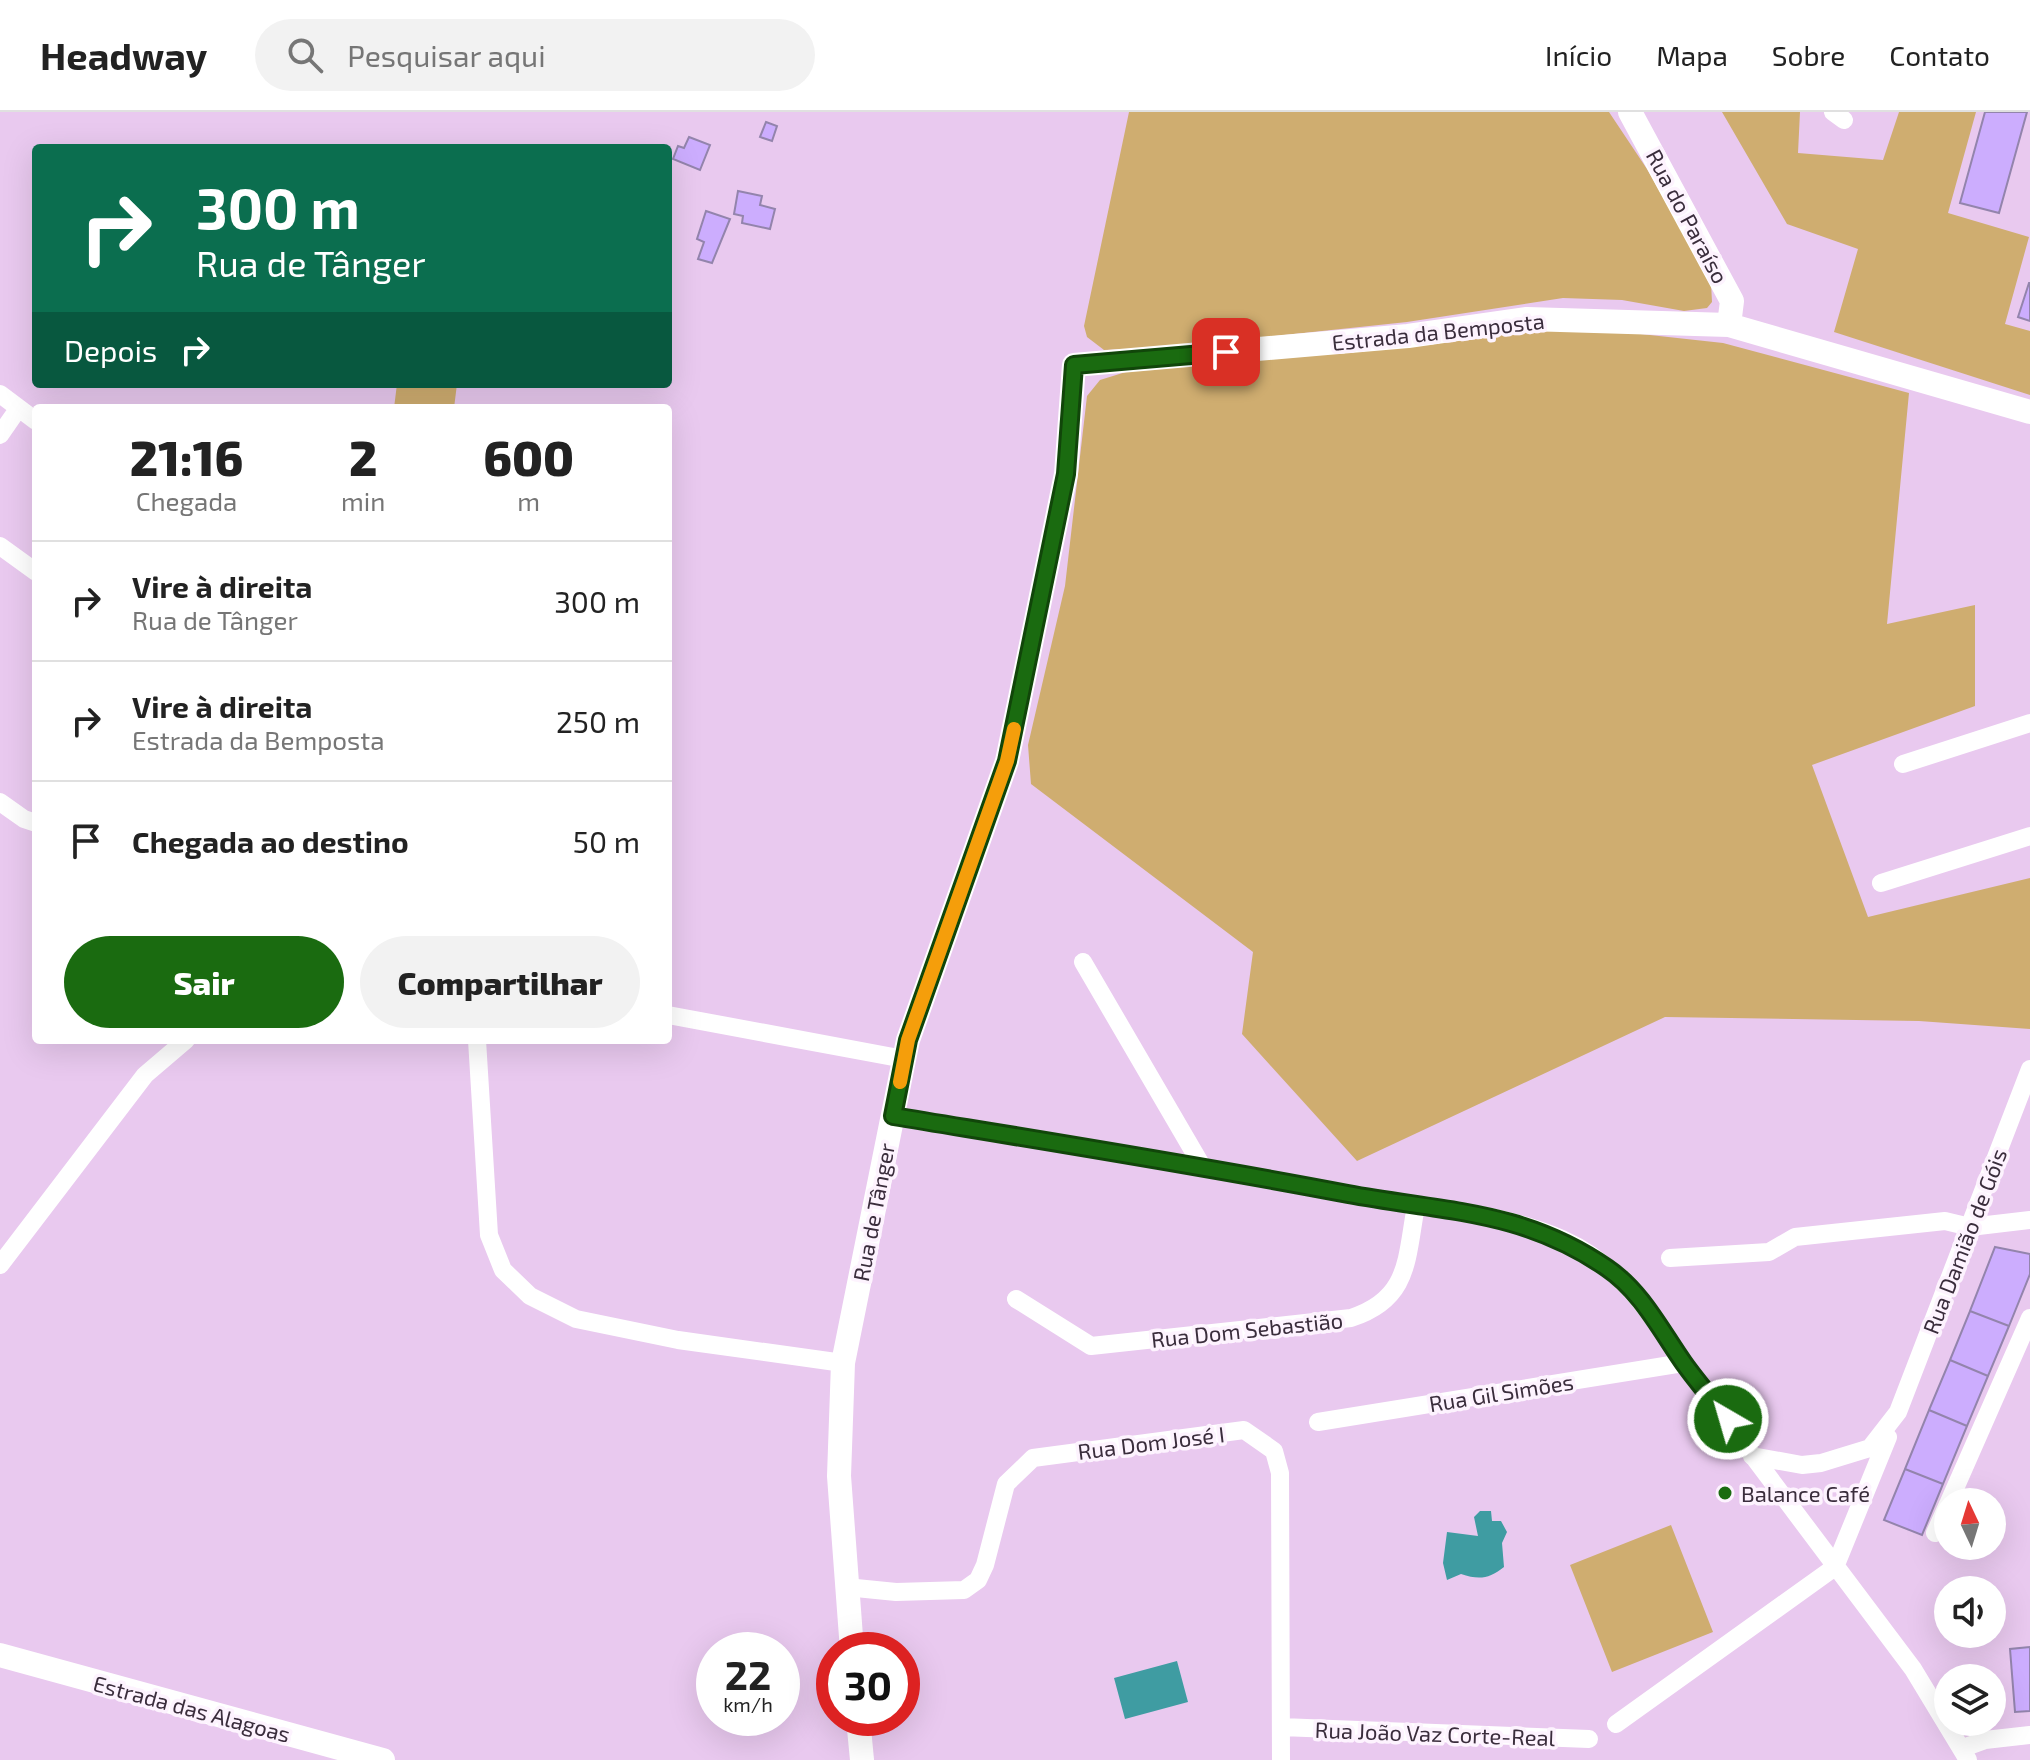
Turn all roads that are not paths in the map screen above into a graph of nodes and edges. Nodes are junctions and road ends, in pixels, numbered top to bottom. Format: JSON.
{"nodes":[{"id":1,"x":1630,"y":112,"type":"edge"},
{"id":2,"x":1729,"y":325,"type":"junction"},
{"id":3,"x":1074,"y":365,"type":"joint"},
{"id":4,"x":0,"y":394,"type":"edge"},
{"id":5,"x":18,"y":409,"type":"junction"},
{"id":6,"x":2030,"y":412,"type":"edge"},
{"id":7,"x":32,"y":418,"type":"edge"},
{"id":8,"x":0,"y":435,"type":"edge"},
{"id":9,"x":0,"y":546,"type":"edge"},
{"id":10,"x":32,"y":569,"type":"edge"},
{"id":11,"x":2030,"y":723,"type":"edge"},
{"id":12,"x":1903,"y":764,"type":"dead end"},
{"id":13,"x":0,"y":802,"type":"edge"},
{"id":14,"x":32,"y":822,"type":"edge"},
{"id":15,"x":2030,"y":836,"type":"edge"},
{"id":16,"x":1881,"y":883,"type":"dead end"},
{"id":17,"x":1083,"y":962,"type":"dead end"},
{"id":18,"x":672,"y":1016,"type":"edge"},
{"id":19,"x":181,"y":1044,"type":"edge"},
{"id":20,"x":477,"y":1044,"type":"edge"},
{"id":21,"x":904,"y":1059,"type":"junction"},
{"id":22,"x":2030,"y":1069,"type":"edge"},
{"id":23,"x":893,"y":1116,"type":"junction"},
{"id":24,"x":1202,"y":1166,"type":"junction"},
{"id":25,"x":1416,"y":1206,"type":"junction"},
{"id":26,"x":2030,"y":1220,"type":"edge"},
{"id":27,"x":1970,"y":1227,"type":"junction"},
{"id":28,"x":1670,"y":1258,"type":"dead end"},
{"id":29,"x":0,"y":1265,"type":"edge"},
{"id":30,"x":1016,"y":1299,"type":"dead end"},
{"id":31,"x":2030,"y":1318,"type":"edge"},
{"id":32,"x":843,"y":1363,"type":"junction"},
{"id":33,"x":1683,"y":1363,"type":"junction"},
{"id":34,"x":1898,"y":1412,"type":"junction"},
{"id":35,"x":1318,"y":1422,"type":"dead end"},
{"id":36,"x":1752,"y":1456,"type":"junction"},
{"id":37,"x":1955,"y":1488,"type":"edge"},
{"id":38,"x":1835,"y":1567,"type":"junction"},
{"id":39,"x":846,"y":1587,"type":"junction"},
{"id":40,"x":850,"y":1632,"type":"edge"},
{"id":41,"x":0,"y":1655,"type":"edge"},
{"id":42,"x":1616,"y":1724,"type":"dead end"},
{"id":43,"x":1281,"y":1727,"type":"junction"},
{"id":44,"x":2030,"y":1735,"type":"edge"},
{"id":45,"x":860,"y":1736,"type":"edge"},
{"id":46,"x":1589,"y":1739,"type":"dead end"},
{"id":47,"x":1966,"y":1754,"type":"edge"},
{"id":48,"x":383,"y":1760,"type":"edge"},
{"id":49,"x":862,"y":1760,"type":"edge"},
{"id":50,"x":1281,"y":1760,"type":"edge"}],
"edges":[{"from":1,"to":2,"type":"street","name":"Rua do Paraíso"},
{"from":2,"to":3,"type":"street","name":"Estrada da Bemposta"},
{"from":2,"to":6,"type":"street","name":"Estrada da Bemposta"},
{"from":3,"to":21,"type":"street","name":"Rua de Tânger"},
{"from":4,"to":5,"type":"street"},
{"from":5,"to":7,"type":"street"},
{"from":5,"to":8,"type":"street"},
{"from":9,"to":10,"type":"street"},
{"from":11,"to":12,"type":"street"},
{"from":13,"to":14,"type":"street"},
{"from":15,"to":16,"type":"street"},
{"from":17,"to":24,"type":"street"},
{"from":18,"to":21,"type":"street"},
{"from":19,"to":29,"type":"street"},
{"from":20,"to":32,"type":"street"},
{"from":21,"to":23,"type":"street","name":"Rua de Tânger"},
{"from":22,"to":27,"type":"street","name":"Rua Damião de Góis"},
{"from":23,"to":24,"type":"street"},
{"from":23,"to":32,"type":"street","name":"Rua de Tânger"},
{"from":24,"to":25,"type":"street"},
{"from":25,"to":30,"type":"street","name":"Rua Dom Sebastião"},
{"from":25,"to":33,"type":"street"},
{"from":26,"to":27,"type":"street"},
{"from":27,"to":28,"type":"street"},
{"from":27,"to":34,"type":"street","name":"Rua Damião de Góis"},
{"from":31,"to":37,"type":"street"},
{"from":32,"to":39,"type":"street","name":"Rua de Tânger"},
{"from":33,"to":35,"type":"street","name":"Rua Gil Simões"},
{"from":33,"to":36,"type":"street"},
{"from":34,"to":36,"type":"street","name":"Rua Damião de Góis"},
{"from":34,"to":38,"type":"street","name":"Rua Damião de Góis"},
{"from":36,"to":38,"type":"street"},
{"from":38,"to":42,"type":"street"},
{"from":38,"to":47,"type":"street"},
{"from":39,"to":40,"type":"street","name":"Rua de Tânger"},
{"from":39,"to":43,"type":"street","name":"Rua Dom José I"},
{"from":41,"to":48,"type":"street","name":"Estrada das Alagoas"},
{"from":43,"to":46,"type":"street","name":"Rua João Vaz Corte-Real"},
{"from":43,"to":50,"type":"street","name":"Rua Dom José I"},
{"from":44,"to":47,"type":"street"},
{"from":45,"to":49,"type":"street"}]}
